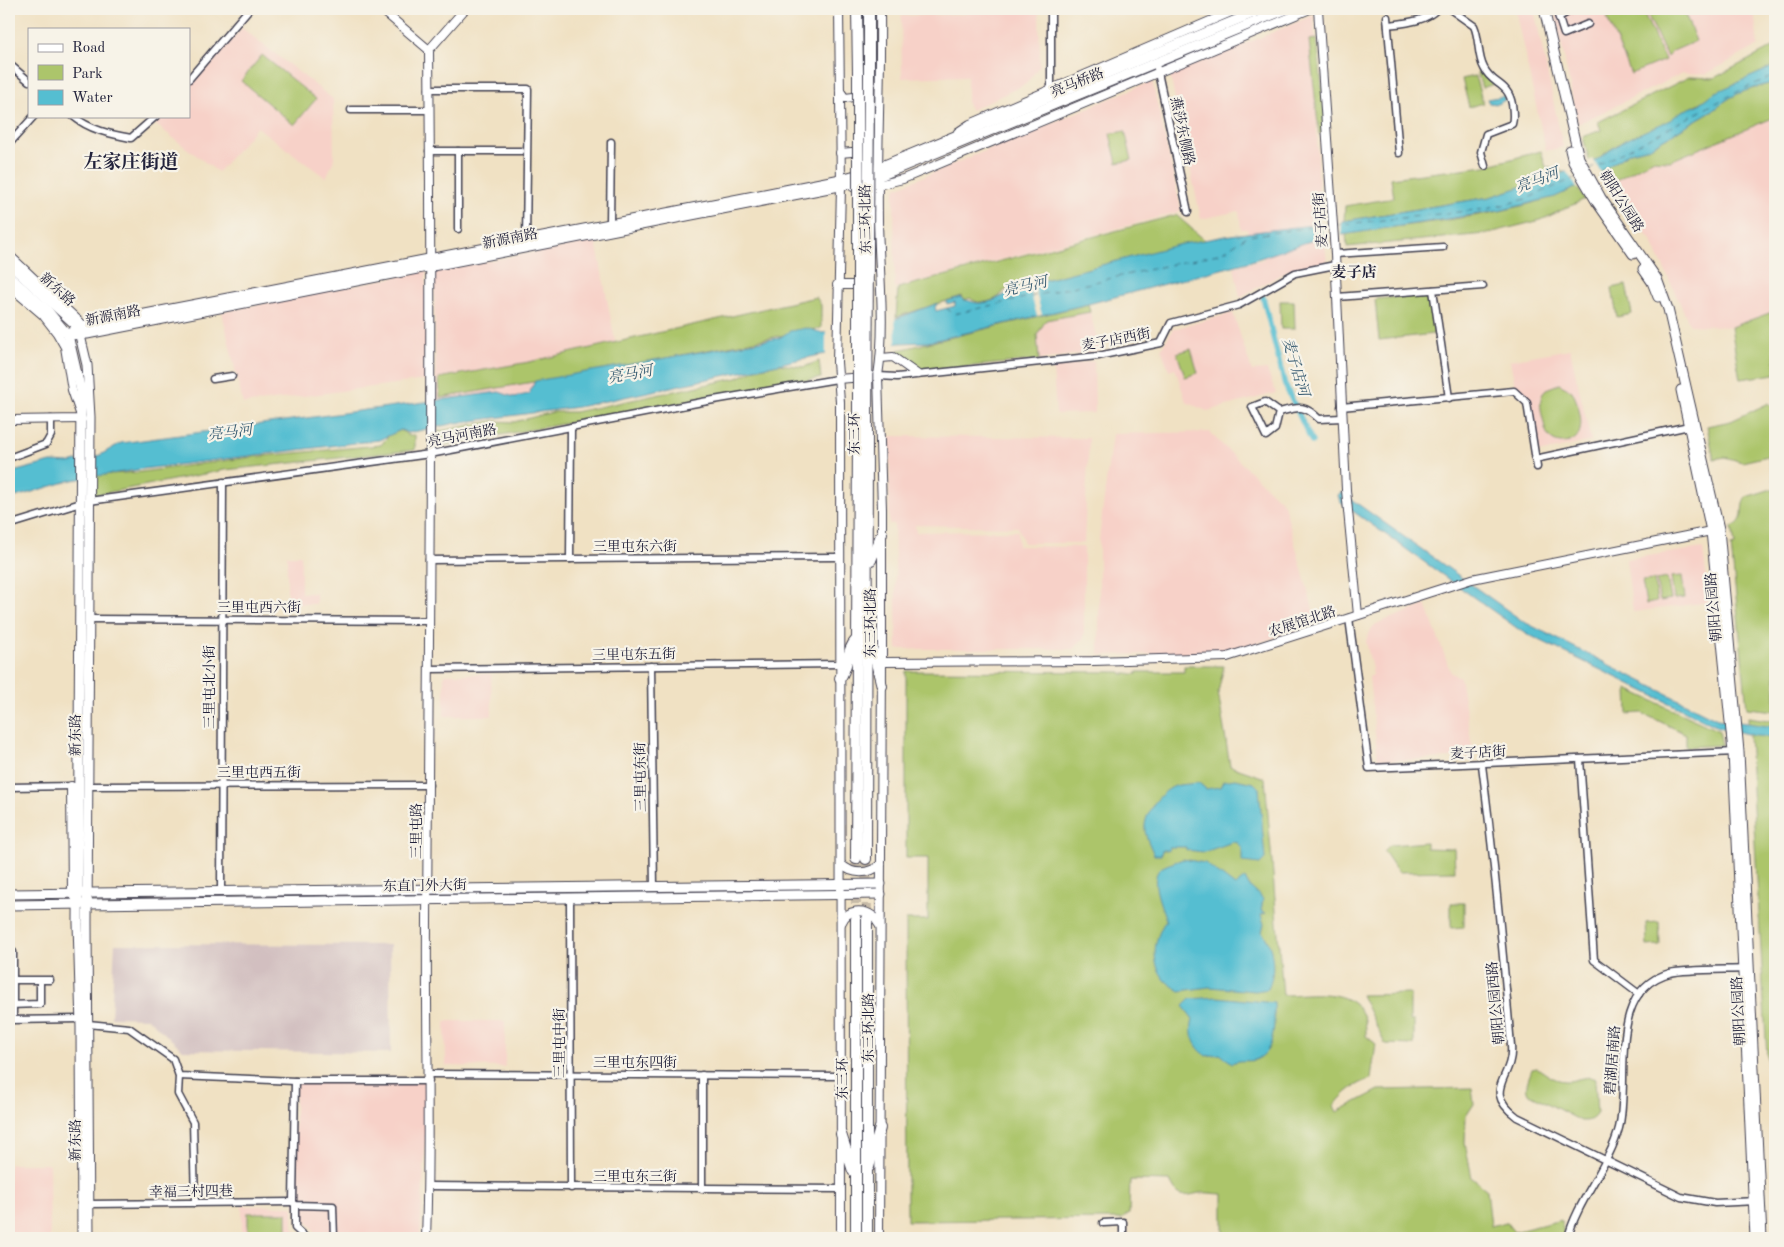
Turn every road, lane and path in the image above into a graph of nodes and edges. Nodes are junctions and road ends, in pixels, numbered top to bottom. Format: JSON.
{"nodes":[{"id":1,"x":249,"y":9,"type":"edge"},
{"id":2,"x":381,"y":9,"type":"edge"},
{"id":3,"x":464,"y":9,"type":"edge"},
{"id":4,"x":839,"y":9,"type":"edge"},
{"id":5,"x":869,"y":9,"type":"edge"},
{"id":6,"x":880,"y":9,"type":"edge"},
{"id":7,"x":1051,"y":9,"type":"edge"},
{"id":8,"x":1238,"y":9,"type":"edge"},
{"id":9,"x":1263,"y":9,"type":"edge"},
{"id":10,"x":1287,"y":9,"type":"edge"},
{"id":11,"x":1310,"y":9,"type":"edge"},
{"id":12,"x":1318,"y":9,"type":"edge"},
{"id":13,"x":1437,"y":9,"type":"edge"},
{"id":14,"x":1450,"y":9,"type":"edge"},
{"id":15,"x":1538,"y":9,"type":"edge"},
{"id":16,"x":1544,"y":9,"type":"edge"},
{"id":17,"x":1556,"y":9,"type":"edge"},
{"id":18,"x":1573,"y":9,"type":"edge"},
{"id":19,"x":857,"y":10,"type":"edge"},
{"id":20,"x":1387,"y":17,"type":"dead end"},
{"id":21,"x":1559,"y":17,"type":"junction"},
{"id":22,"x":1588,"y":24,"type":"dead end"},
{"id":23,"x":1388,"y":25,"type":"junction"},
{"id":24,"x":428,"y":50,"type":"junction"},
{"id":25,"x":1154,"y":55,"type":"junction"},
{"id":26,"x":9,"y":64,"type":"edge"},
{"id":27,"x":1157,"y":68,"type":"junction"},
{"id":28,"x":864,"y":74,"type":"junction"},
{"id":29,"x":190,"y":78,"type":"edge"},
{"id":30,"x":28,"y":79,"type":"edge"},
{"id":31,"x":879,"y":87,"type":"junction"},
{"id":32,"x":429,"y":89,"type":"junction"},
{"id":33,"x":840,"y":91,"type":"junction"},
{"id":34,"x":1053,"y":92,"type":"junction"},
{"id":35,"x":351,"y":110,"type":"dead end"},
{"id":36,"x":429,"y":110,"type":"junction"},
{"id":37,"x":28,"y":117,"type":"edge"},
{"id":38,"x":32,"y":118,"type":"edge"},
{"id":39,"x":76,"y":118,"type":"edge"},
{"id":40,"x":154,"y":118,"type":"edge"},
{"id":41,"x":9,"y":139,"type":"edge"},
{"id":42,"x":611,"y":142,"type":"dead end"},
{"id":43,"x":9,"y":144,"type":"edge"},
{"id":44,"x":429,"y":150,"type":"junction"},
{"id":45,"x":458,"y":150,"type":"junction"},
{"id":46,"x":521,"y":150,"type":"dead end"},
{"id":47,"x":878,"y":150,"type":"junction"},
{"id":48,"x":840,"y":153,"type":"junction"},
{"id":49,"x":1399,"y":153,"type":"dead end"},
{"id":50,"x":1576,"y":160,"type":"junction"},
{"id":51,"x":1485,"y":166,"type":"dead end"},
{"id":52,"x":874,"y":178,"type":"junction"},
{"id":53,"x":841,"y":183,"type":"junction"},
{"id":54,"x":1591,"y":184,"type":"junction"},
{"id":55,"x":1188,"y":212,"type":"dead end"},
{"id":56,"x":610,"y":224,"type":"junction"},
{"id":57,"x":458,"y":229,"type":"dead end"},
{"id":58,"x":526,"y":241,"type":"junction"},
{"id":59,"x":1443,"y":247,"type":"dead end"},
{"id":60,"x":1335,"y":254,"type":"junction"},
{"id":61,"x":9,"y":256,"type":"edge"},
{"id":62,"x":9,"y":264,"type":"edge"},
{"id":63,"x":430,"y":264,"type":"junction"},
{"id":64,"x":1335,"y":265,"type":"junction"},
{"id":65,"x":9,"y":276,"type":"edge"},
{"id":66,"x":837,"y":285,"type":"junction"},
{"id":67,"x":879,"y":285,"type":"junction"},
{"id":68,"x":9,"y":286,"type":"edge"},
{"id":69,"x":1483,"y":286,"type":"dead end"},
{"id":70,"x":1433,"y":290,"type":"junction"},
{"id":71,"x":1337,"y":297,"type":"junction"},
{"id":72,"x":82,"y":331,"type":"junction"},
{"id":73,"x":68,"y":335,"type":"junction"},
{"id":74,"x":881,"y":356,"type":"junction"},
{"id":75,"x":917,"y":374,"type":"junction"},
{"id":76,"x":232,"y":376,"type":"dead end"},
{"id":77,"x":878,"y":376,"type":"junction"},
{"id":78,"x":213,"y":379,"type":"dead end"},
{"id":79,"x":838,"y":379,"type":"junction"},
{"id":80,"x":1450,"y":398,"type":"junction"},
{"id":81,"x":1342,"y":408,"type":"junction"},
{"id":82,"x":1279,"y":412,"type":"junction"},
{"id":83,"x":1342,"y":418,"type":"junction"},
{"id":84,"x":51,"y":419,"type":"junction"},
{"id":85,"x":82,"y":419,"type":"junction"},
{"id":86,"x":9,"y":420,"type":"edge"},
{"id":87,"x":571,"y":426,"type":"junction"},
{"id":88,"x":1689,"y":426,"type":"junction"},
{"id":89,"x":862,"y":432,"type":"junction"},
{"id":90,"x":86,"y":447,"type":"junction"},
{"id":91,"x":430,"y":454,"type":"junction"},
{"id":92,"x":9,"y":458,"type":"edge"},
{"id":93,"x":1535,"y":459,"type":"junction"},
{"id":94,"x":1537,"y":466,"type":"dead end"},
{"id":95,"x":223,"y":482,"type":"junction"},
{"id":96,"x":85,"y":502,"type":"junction"},
{"id":97,"x":9,"y":525,"type":"edge"},
{"id":98,"x":1715,"y":530,"type":"junction"},
{"id":99,"x":882,"y":534,"type":"junction"},
{"id":100,"x":840,"y":557,"type":"junction"},
{"id":101,"x":570,"y":559,"type":"junction"},
{"id":102,"x":429,"y":560,"type":"junction"},
{"id":103,"x":868,"y":565,"type":"junction"},
{"id":104,"x":1358,"y":615,"type":"junction"},
{"id":105,"x":1349,"y":618,"type":"junction"},
{"id":106,"x":88,"y":619,"type":"junction"},
{"id":107,"x":223,"y":619,"type":"junction"},
{"id":108,"x":429,"y":621,"type":"junction"},
{"id":109,"x":867,"y":630,"type":"junction"},
{"id":110,"x":856,"y":640,"type":"junction"},
{"id":111,"x":882,"y":662,"type":"junction"},
{"id":112,"x":840,"y":664,"type":"junction"},
{"id":113,"x":651,"y":666,"type":"junction"},
{"id":114,"x":429,"y":669,"type":"junction"},
{"id":115,"x":840,"y":678,"type":"junction"},
{"id":116,"x":882,"y":686,"type":"junction"},
{"id":117,"x":1736,"y":752,"type":"junction"},
{"id":118,"x":1580,"y":759,"type":"junction"},
{"id":119,"x":1482,"y":765,"type":"junction"},
{"id":120,"x":221,"y":784,"type":"junction"},
{"id":121,"x":429,"y":785,"type":"junction"},
{"id":122,"x":80,"y":786,"type":"junction"},
{"id":123,"x":9,"y":787,"type":"edge"},
{"id":124,"x":840,"y":864,"type":"junction"},
{"id":125,"x":881,"y":864,"type":"junction"},
{"id":126,"x":654,"y":888,"type":"junction"},
{"id":127,"x":841,"y":889,"type":"junction"},
{"id":128,"x":881,"y":889,"type":"junction"},
{"id":129,"x":221,"y":892,"type":"junction"},
{"id":130,"x":9,"y":894,"type":"edge"},
{"id":131,"x":428,"y":895,"type":"junction"},
{"id":132,"x":81,"y":897,"type":"junction"},
{"id":133,"x":570,"y":897,"type":"junction"},
{"id":134,"x":9,"y":905,"type":"edge"},
{"id":135,"x":856,"y":919,"type":"tunnel mouth"},
{"id":136,"x":867,"y":919,"type":"tunnel mouth"},
{"id":137,"x":841,"y":927,"type":"junction"},
{"id":138,"x":881,"y":928,"type":"junction"},
{"id":139,"x":9,"y":952,"type":"edge"},
{"id":140,"x":11,"y":969,"type":"edge"},
{"id":141,"x":1747,"y":969,"type":"junction"},
{"id":142,"x":12,"y":979,"type":"edge"},
{"id":143,"x":50,"y":980,"type":"dead end"},
{"id":144,"x":1639,"y":994,"type":"junction"},
{"id":145,"x":11,"y":1005,"type":"edge"},
{"id":146,"x":11,"y":1018,"type":"edge"},
{"id":147,"x":84,"y":1022,"type":"junction"},
{"id":148,"x":572,"y":1075,"type":"junction"},
{"id":149,"x":702,"y":1075,"type":"junction"},
{"id":150,"x":179,"y":1076,"type":"junction"},
{"id":151,"x":841,"y":1076,"type":"junction"},
{"id":152,"x":429,"y":1077,"type":"junction"},
{"id":153,"x":295,"y":1081,"type":"junction"},
{"id":154,"x":880,"y":1128,"type":"junction"},
{"id":155,"x":841,"y":1134,"type":"junction"},
{"id":156,"x":1605,"y":1160,"type":"junction"},
{"id":157,"x":861,"y":1180,"type":"junction"},
{"id":158,"x":428,"y":1186,"type":"junction"},
{"id":159,"x":571,"y":1188,"type":"junction"},
{"id":160,"x":702,"y":1189,"type":"junction"},
{"id":161,"x":840,"y":1189,"type":"junction"},
{"id":162,"x":1758,"y":1200,"type":"junction"},
{"id":163,"x":88,"y":1204,"type":"junction"},
{"id":164,"x":195,"y":1204,"type":"junction"},
{"id":165,"x":294,"y":1204,"type":"junction"},
{"id":166,"x":1103,"y":1223,"type":"dead end"},
{"id":167,"x":82,"y":1238,"type":"edge"},
{"id":168,"x":89,"y":1238,"type":"edge"},
{"id":169,"x":306,"y":1238,"type":"edge"},
{"id":170,"x":334,"y":1238,"type":"edge"},
{"id":171,"x":426,"y":1238,"type":"edge"},
{"id":172,"x":841,"y":1238,"type":"edge"},
{"id":173,"x":856,"y":1238,"type":"edge"},
{"id":174,"x":867,"y":1238,"type":"edge"},
{"id":175,"x":879,"y":1238,"type":"edge"},
{"id":176,"x":1123,"y":1238,"type":"edge"},
{"id":177,"x":1568,"y":1238,"type":"edge"},
{"id":178,"x":1755,"y":1238,"type":"edge"},
{"id":179,"x":1762,"y":1238,"type":"edge"}],
"edges":[{"from":1,"to":29,"type":"street"},
{"from":2,"to":24,"type":"street"},
{"from":3,"to":24,"type":"street"},
{"from":4,"to":33,"type":"street","name":"东三环北路"},
{"from":5,"to":28,"type":"highway","name":"东三环"},
{"from":6,"to":31,"type":"street","name":"东三环北路"},
{"from":7,"to":34,"type":"street"},
{"from":8,"to":34,"type":"street"},
{"from":9,"to":25,"type":"main road","name":"亮马桥路"},
{"from":10,"to":27,"type":"main road","name":"亮马桥路"},
{"from":11,"to":27,"type":"street"},
{"from":12,"to":60,"type":"street","name":"麦子店街"},
{"from":13,"to":23,"type":"street"},
{"from":14,"to":51,"type":"street"},
{"from":15,"to":50,"type":"main road","name":"朝阳公园路"},
{"from":16,"to":50,"type":"main road","name":"朝阳公园路"},
{"from":17,"to":21,"type":"street"},
{"from":18,"to":21,"type":"street"},
{"from":19,"to":28,"type":"highway","name":"东三环"},
{"from":20,"to":23,"type":"street"},
{"from":21,"to":22,"type":"street"},
{"from":23,"to":49,"type":"street"},
{"from":24,"to":32,"type":"street","name":"三里屯路"},
{"from":25,"to":27,"type":"street","name":"燕莎东侧路"},
{"from":25,"to":34,"type":"main road","name":"亮马桥路"},
{"from":26,"to":30,"type":"street"},
{"from":27,"to":52,"type":"main road","name":"亮马桥路"},
{"from":27,"to":55,"type":"street","name":"燕莎东侧路"},
{"from":28,"to":89,"type":"highway","name":"东三环","bridge":true},
{"from":31,"to":33,"type":"street"},
{"from":31,"to":47,"type":"street","name":"东三环北路"},
{"from":32,"to":36,"type":"street","name":"三里屯路"},
{"from":32,"to":58,"type":"street"},
{"from":33,"to":48,"type":"street","name":"东三环北路"},
{"from":34,"to":52,"type":"main road","name":"亮马桥路"},
{"from":35,"to":36,"type":"street"},
{"from":36,"to":44,"type":"street","name":"三里屯路"},
{"from":37,"to":41,"type":"street"},
{"from":38,"to":43,"type":"street"},
{"from":39,"to":40,"type":"street"},
{"from":42,"to":56,"type":"street"},
{"from":44,"to":45,"type":"street"},
{"from":44,"to":63,"type":"street","name":"三里屯路"},
{"from":45,"to":46,"type":"street"},
{"from":45,"to":57,"type":"street"},
{"from":47,"to":48,"type":"street"},
{"from":47,"to":52,"type":"street","name":"东三环北路"},
{"from":48,"to":53,"type":"street","name":"东三环北路"},
{"from":50,"to":54,"type":"main road","name":"朝阳公园路"},
{"from":52,"to":53,"type":"main road"},
{"from":52,"to":53,"type":"street"},
{"from":52,"to":67,"type":"street","name":"东三环北路"},
{"from":53,"to":56,"type":"main road","name":"新源南路"},
{"from":53,"to":63,"type":"main road","name":"新源南路"},
{"from":53,"to":66,"type":"street","name":"东三环北路"},
{"from":54,"to":88,"type":"main road","name":"朝阳公园路"},
{"from":54,"to":98,"type":"main road","name":"朝阳公园路"},
{"from":56,"to":58,"type":"main road","name":"新源南路"},
{"from":58,"to":63,"type":"main road","name":"新源南路"},
{"from":59,"to":60,"type":"street"},
{"from":60,"to":64,"type":"street","name":"麦子店街"},
{"from":61,"to":72,"type":"street"},
{"from":62,"to":72,"type":"main road","name":"新东路"},
{"from":63,"to":72,"type":"main road","name":"新源南路"},
{"from":63,"to":91,"type":"street","name":"三里屯路"},
{"from":64,"to":71,"type":"street","name":"麦子店街"},
{"from":64,"to":75,"type":"street","name":"麦子店西街"},
{"from":65,"to":73,"type":"main road","name":"新东路"},
{"from":66,"to":67,"type":"street"},
{"from":66,"to":79,"type":"street","name":"东三环北路"},
{"from":67,"to":74,"type":"street","name":"东三环北路"},
{"from":68,"to":85,"type":"street"},
{"from":69,"to":70,"type":"street"},
{"from":70,"to":71,"type":"street"},
{"from":70,"to":80,"type":"street"},
{"from":71,"to":81,"type":"street","name":"麦子店街"},
{"from":72,"to":73,"type":"main road","name":"新源南路"},
{"from":72,"to":90,"type":"main road","name":"新东路"},
{"from":73,"to":85,"type":"main road","name":"新东路"},
{"from":74,"to":75,"type":"street"},
{"from":74,"to":77,"type":"street","name":"东三环北路"},
{"from":75,"to":77,"type":"street","name":"麦子店西街"},
{"from":76,"to":78,"type":"street"},
{"from":77,"to":79,"type":"street"},
{"from":77,"to":99,"type":"street","name":"东三环北路"},
{"from":79,"to":87,"type":"street","name":"亮马河南路"},
{"from":79,"to":100,"type":"street","name":"东三环北路"},
{"from":80,"to":81,"type":"street"},
{"from":80,"to":93,"type":"street"},
{"from":81,"to":83,"type":"street","name":"麦子店街"},
{"from":82,"to":82,"type":"street"},
{"from":82,"to":83,"type":"street"},
{"from":83,"to":104,"type":"street","name":"麦子店街"},
{"from":84,"to":85,"type":"street"},
{"from":84,"to":86,"type":"street"},
{"from":84,"to":92,"type":"street"},
{"from":85,"to":90,"type":"main road","name":"新东路"},
{"from":87,"to":91,"type":"street","name":"亮马河南路"},
{"from":87,"to":101,"type":"street"},
{"from":88,"to":93,"type":"street"},
{"from":88,"to":98,"type":"main road","name":"朝阳公园路"},
{"from":89,"to":103,"type":"highway","name":"东三环"},
{"from":89,"to":110,"type":"highway","name":"东三环"},
{"from":90,"to":96,"type":"main road","name":"新东路"},
{"from":91,"to":95,"type":"street","name":"亮马河南路"},
{"from":91,"to":102,"type":"street","name":"三里屯路"},
{"from":93,"to":94,"type":"street"},
{"from":95,"to":96,"type":"street","name":"亮马河南路"},
{"from":95,"to":107,"type":"street","name":"三里屯北小街"},
{"from":96,"to":97,"type":"street","name":"亮马河南路"},
{"from":96,"to":106,"type":"main road","name":"新东路"},
{"from":96,"to":122,"type":"main road","name":"新东路"},
{"from":98,"to":104,"type":"street","name":"农展馆北路"},
{"from":98,"to":117,"type":"main road","name":"朝阳公园路"},
{"from":99,"to":103,"type":"highway"},
{"from":99,"to":111,"type":"street","name":"东三环北路"},
{"from":100,"to":101,"type":"street","name":"三里屯东六街"},
{"from":100,"to":112,"type":"street","name":"东三环北路"},
{"from":101,"to":102,"type":"street","name":"三里屯东六街"},
{"from":102,"to":108,"type":"street","name":"三里屯路"},
{"from":103,"to":109,"type":"highway","name":"东三环"},
{"from":104,"to":105,"type":"street","name":"农展馆北路"},
{"from":105,"to":111,"type":"street","name":"农展馆北路"},
{"from":105,"to":119,"type":"street","name":"麦子店街"},
{"from":106,"to":107,"type":"street","name":"三里屯西六街"},
{"from":106,"to":122,"type":"main road","name":"新东路"},
{"from":107,"to":108,"type":"street","name":"三里屯西六街"},
{"from":107,"to":120,"type":"street","name":"三里屯北小街"},
{"from":108,"to":114,"type":"street","name":"三里屯路"},
{"from":109,"to":110,"type":"highway","name":"东三环"},
{"from":109,"to":116,"type":"highway"},
{"from":110,"to":115,"type":"highway"},
{"from":111,"to":116,"type":"street","name":"东三环北路"},
{"from":112,"to":113,"type":"street","name":"三里屯东五街"},
{"from":112,"to":115,"type":"street","name":"东三环北路"},
{"from":113,"to":114,"type":"street","name":"三里屯东五街"},
{"from":113,"to":126,"type":"street","name":"三里屯东街"},
{"from":114,"to":121,"type":"street","name":"三里屯路"},
{"from":115,"to":124,"type":"street","name":"东三环北路"},
{"from":116,"to":125,"type":"street","name":"东三环北路"},
{"from":117,"to":118,"type":"street","name":"麦子店街"},
{"from":117,"to":141,"type":"main road","name":"朝阳公园路"},
{"from":118,"to":119,"type":"street","name":"麦子店街"},
{"from":118,"to":144,"type":"street"},
{"from":119,"to":156,"type":"street","name":"朝阳公园西路"},
{"from":120,"to":121,"type":"street","name":"三里屯西五街"},
{"from":120,"to":122,"type":"street","name":"三里屯西五街"},
{"from":120,"to":129,"type":"street","name":"三里屯北小街"},
{"from":121,"to":131,"type":"street","name":"三里屯路"},
{"from":122,"to":123,"type":"street","name":"三里屯西五街"},
{"from":122,"to":132,"type":"main road","name":"新东路"},
{"from":124,"to":125,"type":"street"},
{"from":124,"to":127,"type":"street","name":"东三环北路"},
{"from":125,"to":128,"type":"street","name":"东三环北路"},
{"from":126,"to":127,"type":"main road","name":"东直门外大街"},
{"from":126,"to":131,"type":"main road","name":"东直门外大街"},
{"from":127,"to":128,"type":"main road"},
{"from":127,"to":133,"type":"main road","name":"东直门外大街"},
{"from":127,"to":137,"type":"street","name":"东三环北路"},
{"from":128,"to":138,"type":"street","name":"东三环北路"},
{"from":129,"to":131,"type":"main road","name":"东直门外大街"},
{"from":129,"to":132,"type":"main road","name":"东直门外大街"},
{"from":130,"to":132,"type":"main road","name":"东直门外大街"},
{"from":131,"to":132,"type":"main road","name":"东直门外大街"},
{"from":131,"to":133,"type":"main road","name":"东直门外大街"},
{"from":131,"to":152,"type":"street","name":"三里屯路"},
{"from":132,"to":134,"type":"main road","name":"东直门外大街"},
{"from":132,"to":147,"type":"main road","name":"新东路"},
{"from":133,"to":148,"type":"street","name":"三里屯中街"},
{"from":135,"to":157,"type":"highway","name":"东三环"},
{"from":136,"to":157,"type":"highway","name":"东三环"},
{"from":137,"to":138,"type":"street"},
{"from":137,"to":151,"type":"street","name":"东三环北路"},
{"from":138,"to":154,"type":"street","name":"东三环北路"},
{"from":139,"to":140,"type":"street"},
{"from":140,"to":142,"type":"street"},
{"from":141,"to":144,"type":"street","name":"碧湖居南路"},
{"from":141,"to":162,"type":"main road","name":"朝阳公园路"},
{"from":142,"to":143,"type":"street"},
{"from":142,"to":145,"type":"street"},
{"from":142,"to":145,"type":"street"},
{"from":144,"to":156,"type":"street","name":"碧湖居南路"},
{"from":145,"to":146,"type":"street"},
{"from":146,"to":147,"type":"street"},
{"from":147,"to":150,"type":"street"},
{"from":147,"to":163,"type":"main road","name":"新东路"},
{"from":147,"to":167,"type":"main road","name":"新东路"},
{"from":148,"to":149,"type":"street","name":"三里屯东四街"},
{"from":148,"to":152,"type":"street","name":"三里屯东四街"},
{"from":148,"to":159,"type":"street","name":"三里屯中街"},
{"from":149,"to":151,"type":"street","name":"三里屯东四街"},
{"from":149,"to":160,"type":"street"},
{"from":150,"to":153,"type":"street","name":"三里屯东四街"},
{"from":150,"to":164,"type":"street"},
{"from":151,"to":155,"type":"street","name":"东三环北路"},
{"from":152,"to":153,"type":"street","name":"三里屯东四街"},
{"from":152,"to":158,"type":"street","name":"三里屯路"},
{"from":153,"to":165,"type":"street"},
{"from":154,"to":157,"type":"highway"},
{"from":154,"to":175,"type":"street","name":"东三环北路"},
{"from":155,"to":157,"type":"highway"},
{"from":155,"to":161,"type":"street","name":"东三环北路"},
{"from":156,"to":162,"type":"street","name":"朝阳公园西路"},
{"from":156,"to":177,"type":"street","name":"碧湖居南路"},
{"from":157,"to":173,"type":"highway","name":"东三环"},
{"from":157,"to":174,"type":"highway","name":"东三环"},
{"from":158,"to":159,"type":"street","name":"三里屯东三街"},
{"from":158,"to":171,"type":"street","name":"三里屯路"},
{"from":159,"to":160,"type":"street","name":"三里屯东三街"},
{"from":160,"to":161,"type":"street","name":"三里屯东三街"},
{"from":161,"to":172,"type":"street","name":"东三环北路"},
{"from":162,"to":178,"type":"main road","name":"朝阳公园路"},
{"from":162,"to":179,"type":"main road","name":"朝阳公园路"},
{"from":163,"to":164,"type":"street","name":"幸福三村四巷"},
{"from":163,"to":168,"type":"main road","name":"新东路"},
{"from":164,"to":165,"type":"street","name":"幸福三村四巷"},
{"from":165,"to":169,"type":"street"},
{"from":165,"to":170,"type":"street","name":"幸福三村四巷"},
{"from":166,"to":176,"type":"street"}]}
